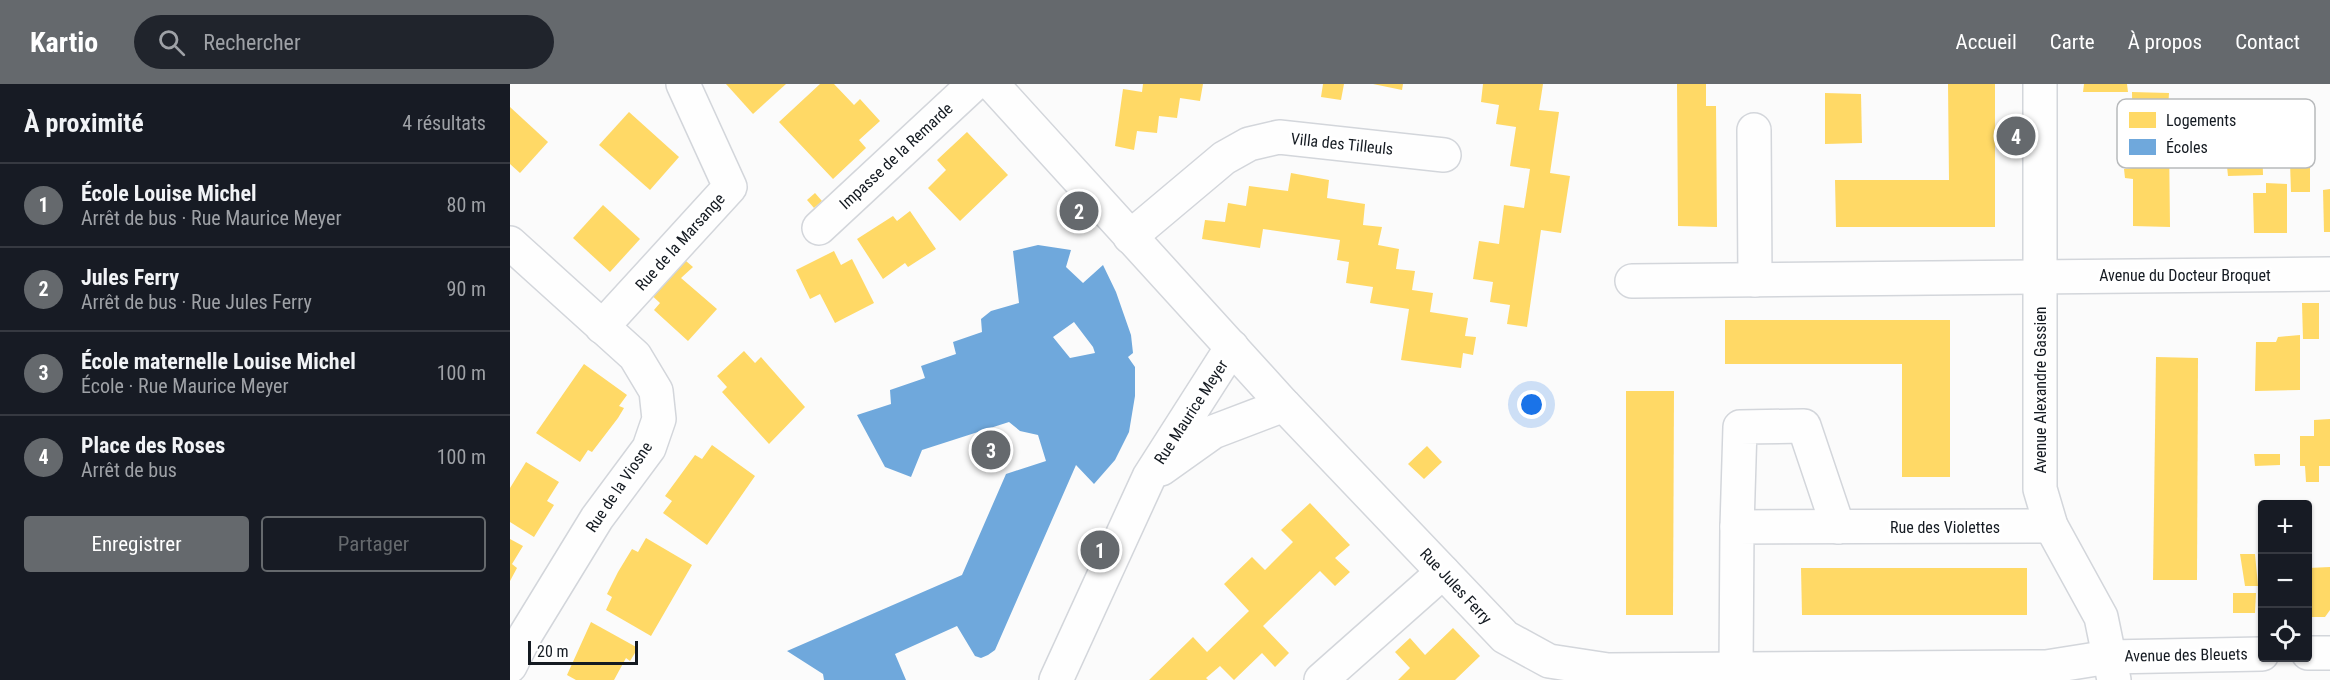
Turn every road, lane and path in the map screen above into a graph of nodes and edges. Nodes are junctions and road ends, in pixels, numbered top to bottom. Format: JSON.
{"nodes":[{"id":1,"x":683,"y":84,"type":"edge"},
{"id":2,"x":974,"y":84,"type":"edge"},
{"id":3,"x":992,"y":84,"type":"edge"},
{"id":4,"x":2040,"y":84,"type":"edge"},
{"id":5,"x":1754,"y":130,"type":"dead end"},
{"id":6,"x":1444,"y":155,"type":"dead end"},
{"id":7,"x":819,"y":228,"type":"dead end"},
{"id":8,"x":1130,"y":237,"type":"junction"},
{"id":9,"x":510,"y":243,"type":"edge"},
{"id":10,"x":2330,"y":274,"type":"edge"},
{"id":11,"x":2041,"y":276,"type":"junction"},
{"id":12,"x":1755,"y":280,"type":"junction"},
{"id":13,"x":1632,"y":281,"type":"dead end"},
{"id":14,"x":602,"y":327,"type":"junction"},
{"id":15,"x":1232,"y":347,"type":"junction"},
{"id":16,"x":1284,"y":405,"type":"junction"},
{"id":17,"x":1149,"y":477,"type":"junction"},
{"id":18,"x":2051,"y":526,"type":"junction"},
{"id":19,"x":1737,"y":527,"type":"junction"},
{"id":20,"x":1838,"y":527,"type":"junction"},
{"id":21,"x":1443,"y":572,"type":"junction"},
{"id":22,"x":2312,"y":653,"type":"edge"},
{"id":23,"x":2330,"y":653,"type":"edge"},
{"id":24,"x":2258,"y":654,"type":"edge"},
{"id":25,"x":510,"y":666,"type":"edge"},
{"id":26,"x":2112,"y":668,"type":"edge"},
{"id":27,"x":1736,"y":670,"type":"junction"},
{"id":28,"x":1056,"y":680,"type":"edge"},
{"id":29,"x":1321,"y":680,"type":"edge"}],
"edges":[{"from":1,"to":14,"type":"street","name":"Rue de la Marsange"},
{"from":2,"to":7,"type":"street","name":"Impasse de la Remarde"},
{"from":3,"to":8,"type":"street","name":"Rue Jules Ferry"},
{"from":4,"to":11,"type":"street","name":"Avenue Alexandre Gassien"},
{"from":5,"to":12,"type":"street"},
{"from":6,"to":8,"type":"street","name":"Villa des Tilleuls"},
{"from":8,"to":15,"type":"street","name":"Rue Jules Ferry"},
{"from":9,"to":14,"type":"street","name":"Rue de la Viosne"},
{"from":10,"to":11,"type":"street","name":"Avenue du Docteur Broquet"},
{"from":11,"to":12,"type":"street","name":"Avenue du Docteur Broquet"},
{"from":11,"to":18,"type":"street","name":"Avenue Alexandre Gassien"},
{"from":12,"to":13,"type":"street","name":"Avenue du Docteur Broquet"},
{"from":14,"to":25,"type":"street","name":"Rue de la Viosne"},
{"from":15,"to":16,"type":"street","name":"Rue Jules Ferry"},
{"from":15,"to":17,"type":"street","name":"Rue Maurice Meyer"},
{"from":16,"to":17,"type":"street","name":"Rue Maurice Meyer"},
{"from":16,"to":21,"type":"street","name":"Rue Jules Ferry"},
{"from":17,"to":28,"type":"street","name":"Rue Maurice Meyer"},
{"from":18,"to":20,"type":"street","name":"Rue des Violettes"},
{"from":18,"to":26,"type":"street","name":"Avenue Alexandre Gassien"},
{"from":19,"to":20,"type":"street","name":"Rue des Violettes"},
{"from":19,"to":20,"type":"street"},
{"from":19,"to":27,"type":"street"},
{"from":21,"to":27,"type":"street","name":"Rue Jules Ferry"},
{"from":21,"to":29,"type":"street"},
{"from":22,"to":23,"type":"street"},
{"from":24,"to":26,"type":"street","name":"Avenue des Bleuets"},
{"from":26,"to":27,"type":"street","name":"Rue Jules Ferry"}]}
